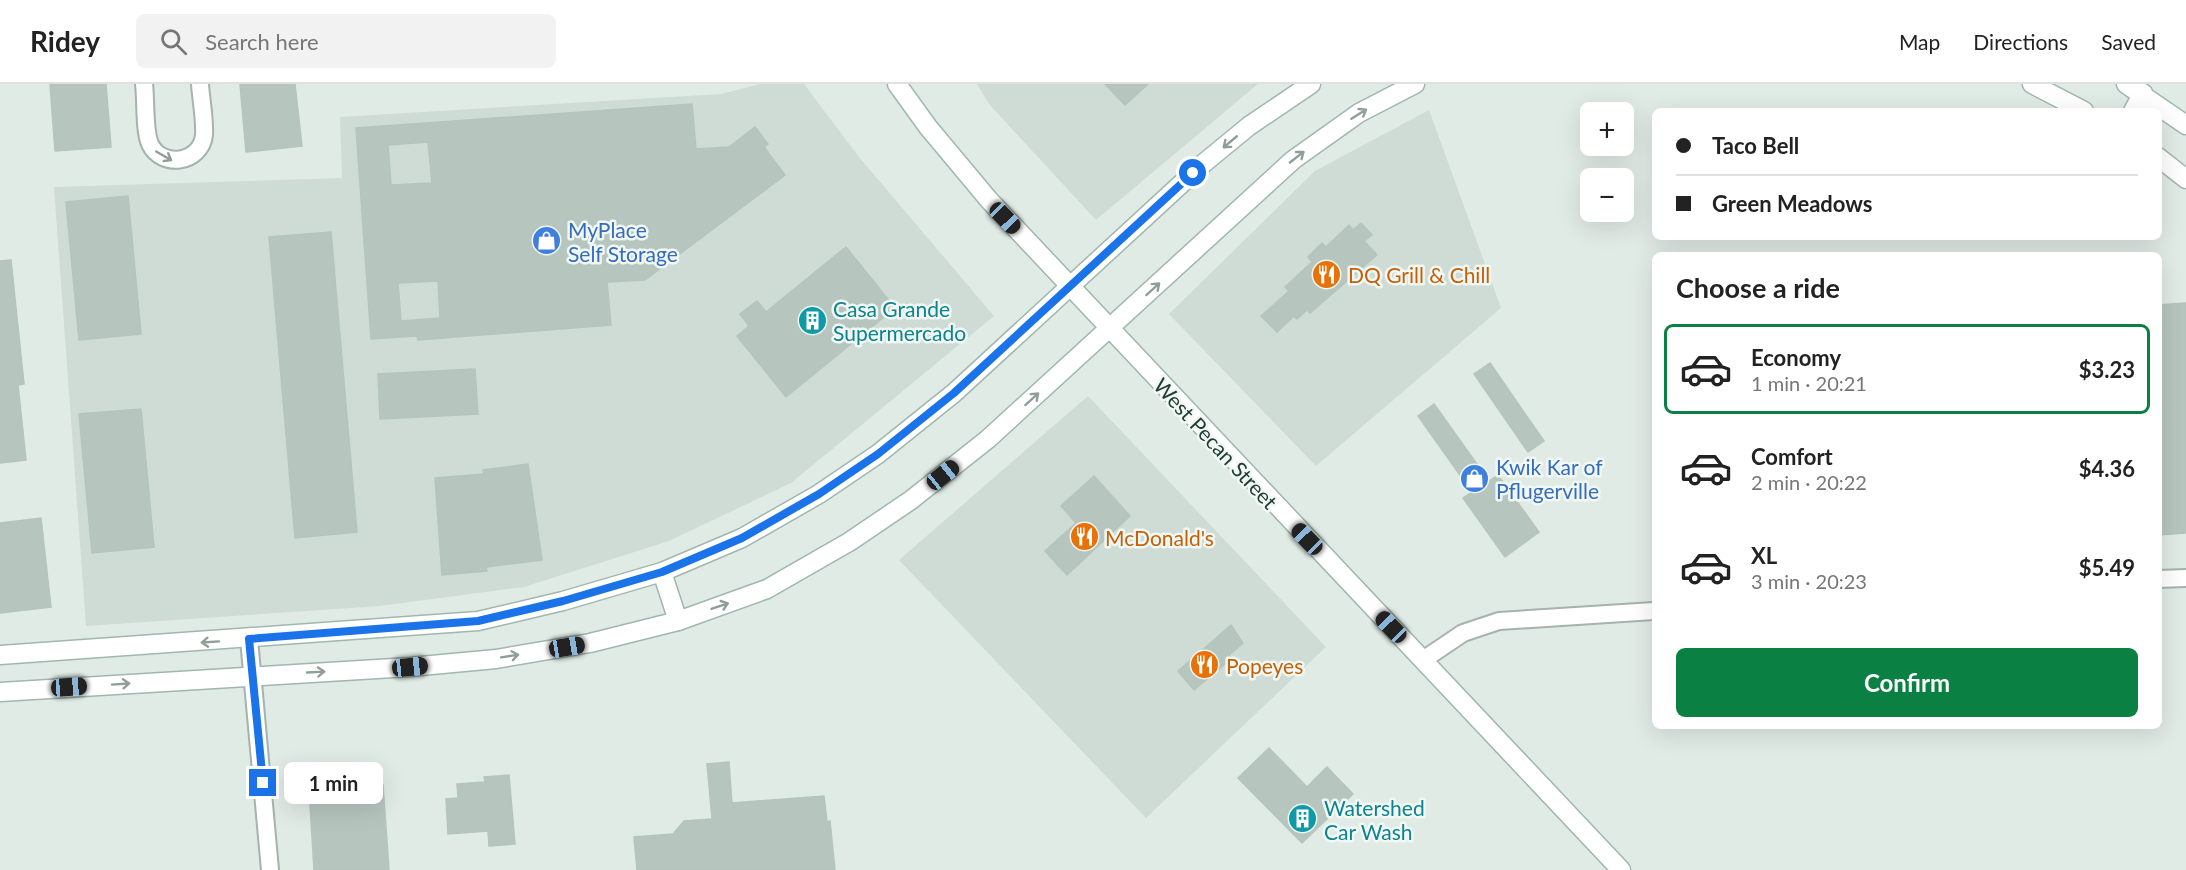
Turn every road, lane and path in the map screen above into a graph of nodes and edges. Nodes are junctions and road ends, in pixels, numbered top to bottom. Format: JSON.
{"nodes":[{"id":1,"x":144,"y":84,"type":"edge"},
{"id":2,"x":200,"y":84,"type":"edge"},
{"id":3,"x":897,"y":84,"type":"edge"},
{"id":4,"x":1311,"y":84,"type":"edge"},
{"id":5,"x":2032,"y":84,"type":"edge"},
{"id":6,"x":2126,"y":84,"type":"edge"},
{"id":7,"x":1404,"y":86,"type":"edge"},
{"id":8,"x":2143,"y":93,"type":"junction"},
{"id":9,"x":2078,"y":108,"type":"edge"},
{"id":10,"x":2135,"y":108,"type":"edge"},
{"id":11,"x":2186,"y":125,"type":"edge"},
{"id":12,"x":2162,"y":160,"type":"edge"},
{"id":13,"x":2186,"y":178,"type":"edge"},
{"id":14,"x":1071,"y":287,"type":"junction"},
{"id":15,"x":1110,"y":328,"type":"junction"},
{"id":16,"x":662,"y":572,"type":"junction"},
{"id":17,"x":2186,"y":578,"type":"edge"},
{"id":18,"x":2162,"y":579,"type":"edge"},
{"id":19,"x":1652,"y":611,"type":"edge"},
{"id":20,"x":678,"y":621,"type":"junction"},
{"id":21,"x":249,"y":639,"type":"junction"},
{"id":22,"x":0,"y":655,"type":"edge"},
{"id":23,"x":1423,"y":660,"type":"junction"},
{"id":24,"x":254,"y":675,"type":"junction"},
{"id":25,"x":0,"y":692,"type":"edge"},
{"id":26,"x":270,"y":870,"type":"edge"},
{"id":27,"x":1621,"y":870,"type":"edge"}],
"edges":[{"from":1,"to":2,"type":"street","one_way":true},
{"from":3,"to":14,"type":"main road","name":"West Pecan Street"},
{"from":4,"to":14,"type":"main road","one_way":true},
{"from":5,"to":9,"type":"main road"},
{"from":6,"to":8,"type":"main road"},
{"from":15,"to":7,"type":"main road","one_way":true},
{"from":8,"to":10,"type":"main road"},
{"from":8,"to":11,"type":"main road"},
{"from":12,"to":13,"type":"main road"},
{"from":14,"to":15,"type":"main road","name":"West Pecan Street"},
{"from":14,"to":16,"type":"main road"},
{"from":20,"to":15,"type":"main road","one_way":true},
{"from":15,"to":23,"type":"main road","name":"West Pecan Street"},
{"from":16,"to":20,"type":"main road"},
{"from":16,"to":21,"type":"main road"},
{"from":17,"to":18,"type":"street"},
{"from":19,"to":23,"type":"street"},
{"from":24,"to":20,"type":"main road","one_way":true},
{"from":21,"to":22,"type":"main road","one_way":true},
{"from":21,"to":24,"type":"street"},
{"from":23,"to":27,"type":"main road","name":"West Pecan Street"},
{"from":25,"to":24,"type":"main road","one_way":true},
{"from":24,"to":26,"type":"street"}]}
